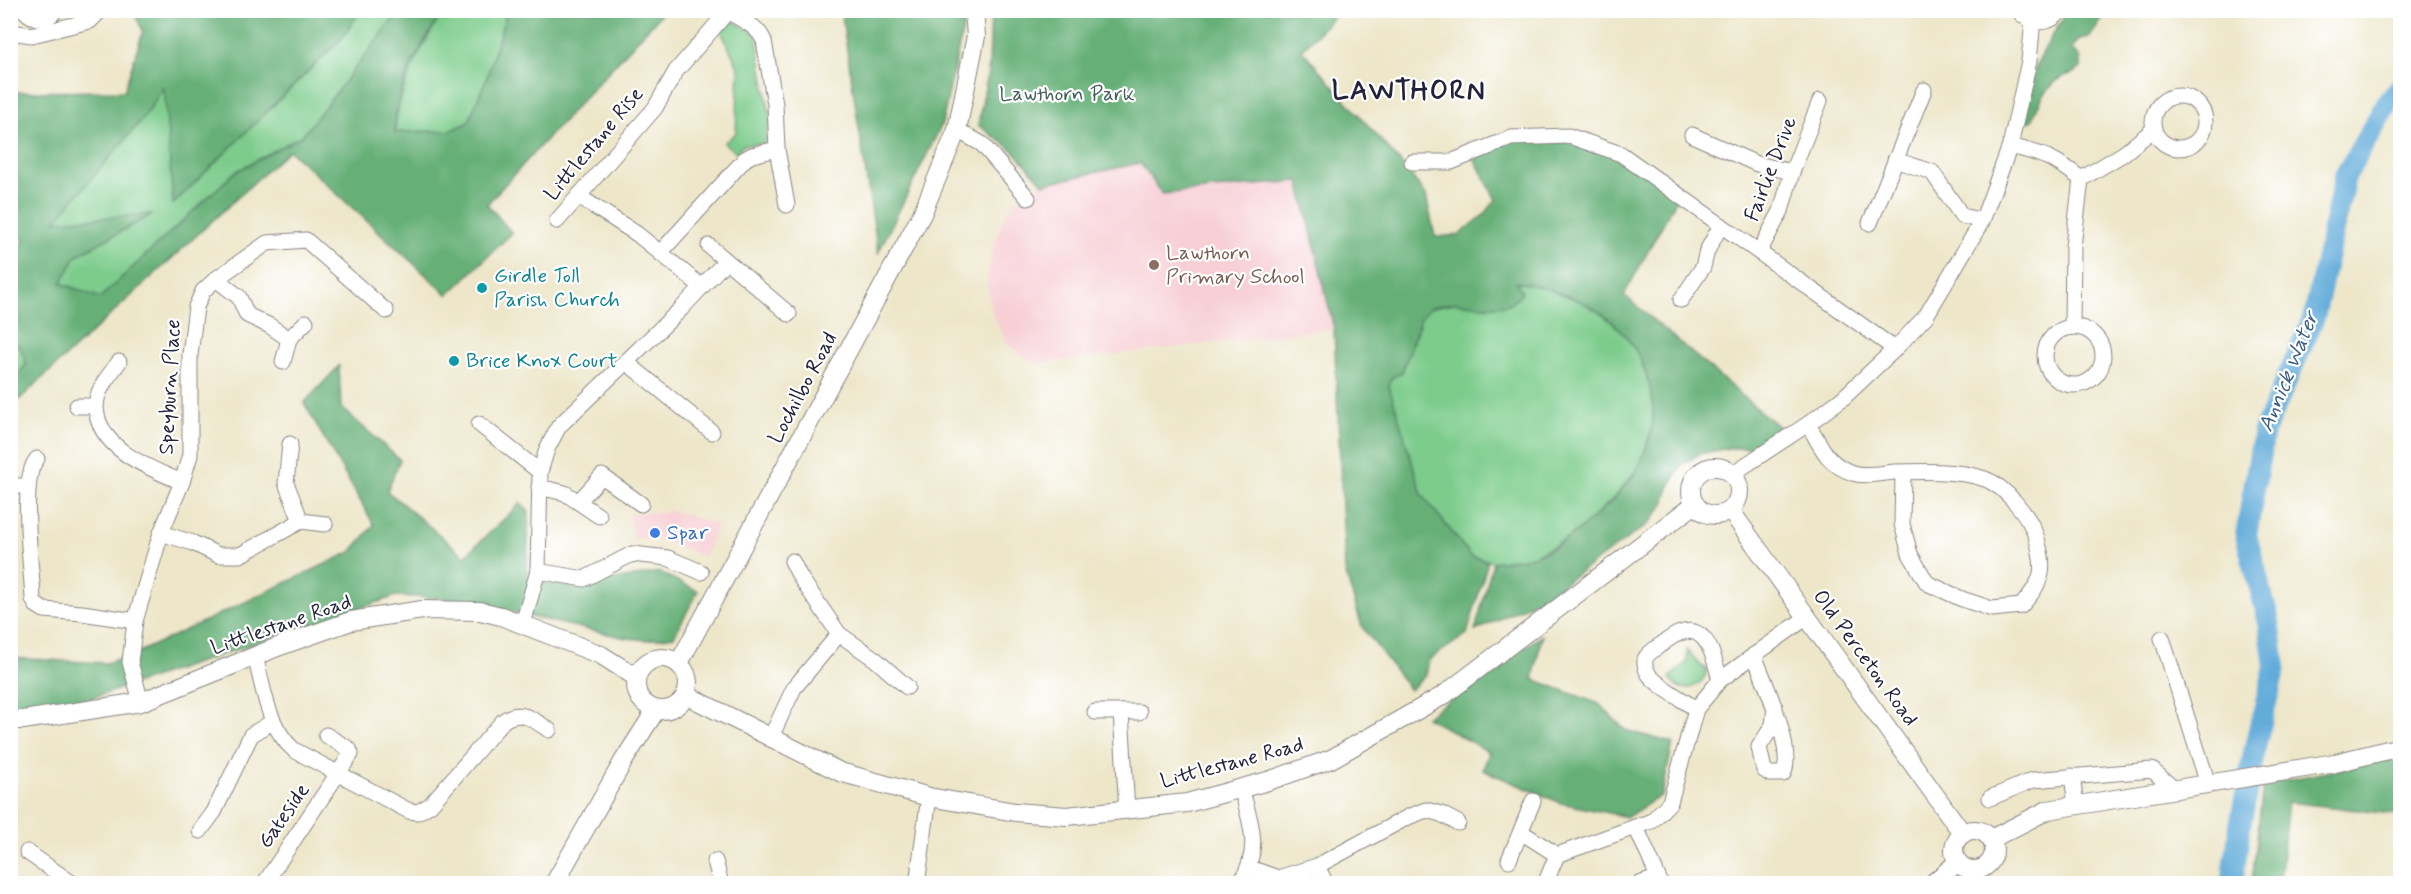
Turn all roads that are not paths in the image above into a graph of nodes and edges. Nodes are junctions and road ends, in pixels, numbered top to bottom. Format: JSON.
{"nodes":[{"id":1,"x":56,"y":10,"type":"edge"},
{"id":2,"x":100,"y":10,"type":"edge"},
{"id":3,"x":974,"y":10,"type":"edge"},
{"id":4,"x":2018,"y":10,"type":"edge"},
{"id":5,"x":2061,"y":10,"type":"edge"},
{"id":6,"x":729,"y":11,"type":"edge"},
{"id":7,"x":30,"y":14,"type":"edge"},
{"id":8,"x":2033,"y":21,"type":"junction"},
{"id":9,"x":10,"y":32,"type":"edge"},
{"id":10,"x":32,"y":34,"type":"junction"},
{"id":11,"x":1923,"y":90,"type":"dead end"},
{"id":12,"x":1820,"y":101,"type":"dead end"},
{"id":13,"x":2154,"y":129,"type":"dead end"},
{"id":14,"x":957,"y":130,"type":"junction"},
{"id":15,"x":1692,"y":135,"type":"dead end"},
{"id":16,"x":2010,"y":146,"type":"junction"},
{"id":17,"x":777,"y":149,"type":"junction"},
{"id":18,"x":1895,"y":160,"type":"junction"},
{"id":19,"x":1412,"y":162,"type":"dead end"},
{"id":20,"x":1792,"y":172,"type":"junction"},
{"id":21,"x":2081,"y":179,"type":"junction"},
{"id":22,"x":578,"y":196,"type":"junction"},
{"id":23,"x":1028,"y":198,"type":"dead end"},
{"id":24,"x":787,"y":205,"type":"dead end"},
{"id":25,"x":557,"y":220,"type":"dead end"},
{"id":26,"x":1982,"y":221,"type":"junction"},
{"id":27,"x":1870,"y":223,"type":"dead end"},
{"id":28,"x":1721,"y":225,"type":"junction"},
{"id":29,"x":708,"y":246,"type":"dead end"},
{"id":30,"x":1759,"y":252,"type":"junction"},
{"id":31,"x":660,"y":253,"type":"junction"},
{"id":32,"x":726,"y":261,"type":"junction"},
{"id":33,"x":216,"y":279,"type":"junction"},
{"id":34,"x":701,"y":286,"type":"junction"},
{"id":35,"x":1681,"y":300,"type":"dead end"},
{"id":36,"x":386,"y":311,"type":"dead end"},
{"id":37,"x":789,"y":314,"type":"dead end"},
{"id":38,"x":306,"y":322,"type":"dead end"},
{"id":39,"x":2072,"y":327,"type":"dead end"},
{"id":40,"x":289,"y":339,"type":"junction"},
{"id":41,"x":1895,"y":349,"type":"junction"},
{"id":42,"x":119,"y":362,"type":"dead end"},
{"id":43,"x":283,"y":362,"type":"dead end"},
{"id":44,"x":626,"y":362,"type":"junction"},
{"id":45,"x":77,"y":406,"type":"dead end"},
{"id":46,"x":96,"y":406,"type":"junction"},
{"id":47,"x":480,"y":424,"type":"dead end"},
{"id":48,"x":1808,"y":424,"type":"junction"},
{"id":49,"x":712,"y":432,"type":"dead end"},
{"id":50,"x":290,"y":444,"type":"dead end"},
{"id":51,"x":38,"y":459,"type":"dead end"},
{"id":52,"x":1904,"y":472,"type":"junction"},
{"id":53,"x":1732,"y":474,"type":"junction"},
{"id":54,"x":539,"y":480,"type":"junction"},
{"id":55,"x":182,"y":482,"type":"junction"},
{"id":56,"x":10,"y":486,"type":"edge"},
{"id":57,"x":27,"y":486,"type":"junction"},
{"id":58,"x":579,"y":501,"type":"junction"},
{"id":59,"x":641,"y":504,"type":"dead end"},
{"id":60,"x":1695,"y":504,"type":"junction"},
{"id":61,"x":1730,"y":510,"type":"junction"},
{"id":62,"x":599,"y":516,"type":"dead end"},
{"id":63,"x":301,"y":521,"type":"junction"},
{"id":64,"x":325,"y":524,"type":"dead end"},
{"id":65,"x":161,"y":533,"type":"junction"},
{"id":66,"x":792,"y":561,"type":"dead end"},
{"id":67,"x":538,"y":571,"type":"junction"},
{"id":68,"x":701,"y":572,"type":"dead end"},
{"id":69,"x":1808,"y":616,"type":"junction"},
{"id":70,"x":135,"y":621,"type":"junction"},
{"id":71,"x":523,"y":623,"type":"junction"},
{"id":72,"x":839,"y":634,"type":"junction"},
{"id":73,"x":2162,"y":638,"type":"dead end"},
{"id":74,"x":255,"y":656,"type":"junction"},
{"id":75,"x":1754,"y":656,"type":"junction"},
{"id":76,"x":680,"y":663,"type":"junction"},
{"id":77,"x":640,"y":670,"type":"junction"},
{"id":78,"x":1720,"y":680,"type":"junction"},
{"id":79,"x":908,"y":687,"type":"dead end"},
{"id":80,"x":686,"y":695,"type":"junction"},
{"id":81,"x":141,"y":702,"type":"junction"},
{"id":82,"x":650,"y":706,"type":"junction"},
{"id":83,"x":1775,"y":707,"type":"dead end"},
{"id":84,"x":1696,"y":709,"type":"junction"},
{"id":85,"x":1095,"y":712,"type":"dead end"},
{"id":86,"x":1121,"y":712,"type":"junction"},
{"id":87,"x":1139,"y":712,"type":"dead end"},
{"id":88,"x":10,"y":720,"type":"edge"},
{"id":89,"x":272,"y":722,"type":"junction"},
{"id":90,"x":549,"y":730,"type":"dead end"},
{"id":91,"x":326,"y":735,"type":"dead end"},
{"id":92,"x":770,"y":739,"type":"junction"},
{"id":93,"x":2400,"y":747,"type":"edge"},
{"id":94,"x":339,"y":773,"type":"junction"},
{"id":95,"x":2072,"y":776,"type":"junction"},
{"id":96,"x":2208,"y":783,"type":"junction"},
{"id":97,"x":1241,"y":787,"type":"junction"},
{"id":98,"x":2174,"y":789,"type":"junction"},
{"id":99,"x":928,"y":797,"type":"junction"},
{"id":100,"x":1990,"y":798,"type":"dead end"},
{"id":101,"x":1533,"y":801,"type":"dead end"},
{"id":102,"x":2076,"y":805,"type":"junction"},
{"id":103,"x":1127,"y":811,"type":"junction"},
{"id":104,"x":1458,"y":823,"type":"dead end"},
{"id":105,"x":1636,"y":826,"type":"junction"},
{"id":106,"x":200,"y":831,"type":"dead end"},
{"id":107,"x":1521,"y":832,"type":"junction"},
{"id":108,"x":1963,"y":834,"type":"junction"},
{"id":109,"x":1991,"y":839,"type":"junction"},
{"id":110,"x":27,"y":852,"type":"dead end"},
{"id":111,"x":1557,"y":855,"type":"junction"},
{"id":112,"x":1509,"y":860,"type":"dead end"},
{"id":113,"x":715,"y":861,"type":"dead end"},
{"id":114,"x":1958,"y":862,"type":"junction"},
{"id":115,"x":1317,"y":866,"type":"junction"},
{"id":116,"x":1250,"y":868,"type":"junction"},
{"id":117,"x":1659,"y":881,"type":"edge"},
{"id":118,"x":73,"y":884,"type":"edge"},
{"id":119,"x":264,"y":884,"type":"edge"},
{"id":120,"x":554,"y":884,"type":"edge"},
{"id":121,"x":721,"y":884,"type":"edge"},
{"id":122,"x":917,"y":884,"type":"edge"},
{"id":123,"x":1240,"y":884,"type":"edge"},
{"id":124,"x":1326,"y":884,"type":"edge"},
{"id":125,"x":1545,"y":884,"type":"edge"},
{"id":126,"x":1639,"y":884,"type":"edge"},
{"id":127,"x":1932,"y":884,"type":"edge"}],
"edges":[{"from":1,"to":7,"type":"street"},
{"from":2,"to":10,"type":"street"},
{"from":3,"to":14,"type":"street","name":"Lochilbo Road"},
{"from":4,"to":8,"type":"street"},
{"from":5,"to":8,"type":"street"},
{"from":6,"to":17,"type":"street"},
{"from":6,"to":22,"type":"street","name":"Littlestane Rise"},
{"from":7,"to":10,"type":"street"},
{"from":8,"to":16,"type":"street"},
{"from":9,"to":10,"type":"street"},
{"from":11,"to":18,"type":"street"},
{"from":12,"to":20,"type":"street","name":"Fairlie Drive"},
{"from":13,"to":21,"type":"street"},
{"from":14,"to":23,"type":"street"},
{"from":14,"to":76,"type":"street","name":"Lochilbo Road"},
{"from":15,"to":20,"type":"street"},
{"from":16,"to":21,"type":"street"},
{"from":16,"to":26,"type":"street"},
{"from":17,"to":24,"type":"street"},
{"from":17,"to":31,"type":"street"},
{"from":18,"to":26,"type":"street"},
{"from":18,"to":27,"type":"street"},
{"from":19,"to":28,"type":"street"},
{"from":20,"to":30,"type":"street","name":"Fairlie Drive"},
{"from":21,"to":39,"type":"street"},
{"from":22,"to":25,"type":"street","name":"Littlestane Rise"},
{"from":22,"to":31,"type":"street","name":"Littlestane Rise"},
{"from":26,"to":41,"type":"street"},
{"from":28,"to":30,"type":"street"},
{"from":28,"to":35,"type":"street"},
{"from":29,"to":32,"type":"street"},
{"from":30,"to":41,"type":"street"},
{"from":31,"to":34,"type":"street","name":"Littlestane Rise"},
{"from":32,"to":34,"type":"street"},
{"from":32,"to":37,"type":"street"},
{"from":33,"to":36,"type":"street","name":"Speyburn Place"},
{"from":33,"to":40,"type":"street"},
{"from":33,"to":55,"type":"street","name":"Speyburn Place"},
{"from":34,"to":44,"type":"street"},
{"from":38,"to":40,"type":"street"},
{"from":40,"to":43,"type":"street"},
{"from":41,"to":48,"type":"street"},
{"from":42,"to":46,"type":"street"},
{"from":44,"to":49,"type":"street"},
{"from":44,"to":54,"type":"street"},
{"from":45,"to":46,"type":"street"},
{"from":46,"to":55,"type":"street"},
{"from":47,"to":54,"type":"street"},
{"from":48,"to":52,"type":"street"},
{"from":48,"to":53,"type":"street"},
{"from":50,"to":63,"type":"street"},
{"from":51,"to":57,"type":"street"},
{"from":52,"to":52,"type":"street"},
{"from":53,"to":60,"type":"street"},
{"from":53,"to":61,"type":"street"},
{"from":54,"to":58,"type":"street"},
{"from":54,"to":67,"type":"street"},
{"from":55,"to":65,"type":"street","name":"Speyburn Place"},
{"from":56,"to":57,"type":"street"},
{"from":57,"to":70,"type":"street"},
{"from":58,"to":59,"type":"street"},
{"from":58,"to":62,"type":"street"},
{"from":60,"to":61,"type":"street"},
{"from":60,"to":97,"type":"street","name":"Littlestane Road"},
{"from":61,"to":69,"type":"street","name":"Old Perceton Road"},
{"from":63,"to":64,"type":"street"},
{"from":63,"to":65,"type":"street"},
{"from":65,"to":70,"type":"street","name":"Speyburn Place"},
{"from":66,"to":72,"type":"street"},
{"from":67,"to":68,"type":"street"},
{"from":67,"to":71,"type":"street"},
{"from":69,"to":75,"type":"street"},
{"from":69,"to":108,"type":"street","name":"Old Perceton Road"},
{"from":70,"to":81,"type":"street","name":"Speyburn Place"},
{"from":71,"to":74,"type":"street","name":"Littlestane Road"},
{"from":71,"to":77,"type":"street","name":"Littlestane Road"},
{"from":72,"to":79,"type":"street"},
{"from":72,"to":92,"type":"street"},
{"from":73,"to":96,"type":"street"},
{"from":74,"to":81,"type":"street","name":"Littlestane Road"},
{"from":74,"to":89,"type":"street"},
{"from":75,"to":78,"type":"street"},
{"from":75,"to":83,"type":"street"},
{"from":76,"to":77,"type":"street"},
{"from":76,"to":80,"type":"street"},
{"from":77,"to":82,"type":"street"},
{"from":78,"to":84,"type":"street"},
{"from":78,"to":84,"type":"street"},
{"from":80,"to":82,"type":"street"},
{"from":80,"to":92,"type":"street","name":"Littlestane Road"},
{"from":81,"to":88,"type":"street","name":"Littlestane Road"},
{"from":82,"to":120,"type":"street"},
{"from":84,"to":105,"type":"street"},
{"from":85,"to":86,"type":"street"},
{"from":86,"to":87,"type":"street"},
{"from":86,"to":103,"type":"street"},
{"from":89,"to":94,"type":"street"},
{"from":89,"to":106,"type":"street"},
{"from":90,"to":94,"type":"street"},
{"from":91,"to":94,"type":"street","name":"Gateside"},
{"from":92,"to":99,"type":"street","name":"Littlestane Road"},
{"from":93,"to":96,"type":"street"},
{"from":94,"to":119,"type":"street","name":"Gateside"},
{"from":95,"to":98,"type":"street"},
{"from":95,"to":100,"type":"street"},
{"from":95,"to":102,"type":"street"},
{"from":96,"to":98,"type":"street"},
{"from":97,"to":103,"type":"street","name":"Littlestane Road"},
{"from":97,"to":116,"type":"street"},
{"from":98,"to":102,"type":"street"},
{"from":99,"to":103,"type":"street","name":"Littlestane Road"},
{"from":99,"to":122,"type":"street"},
{"from":101,"to":107,"type":"street"},
{"from":102,"to":109,"type":"street"},
{"from":104,"to":115,"type":"street"},
{"from":105,"to":111,"type":"street"},
{"from":105,"to":117,"type":"street"},
{"from":107,"to":111,"type":"street"},
{"from":107,"to":112,"type":"street"},
{"from":108,"to":109,"type":"street"},
{"from":108,"to":114,"type":"street"},
{"from":109,"to":114,"type":"street"},
{"from":110,"to":118,"type":"street"},
{"from":111,"to":125,"type":"street"},
{"from":113,"to":121,"type":"street"},
{"from":114,"to":127,"type":"street"},
{"from":115,"to":116,"type":"street"},
{"from":115,"to":124,"type":"street"},
{"from":116,"to":123,"type":"street"},
{"from":117,"to":126,"type":"street"}]}
